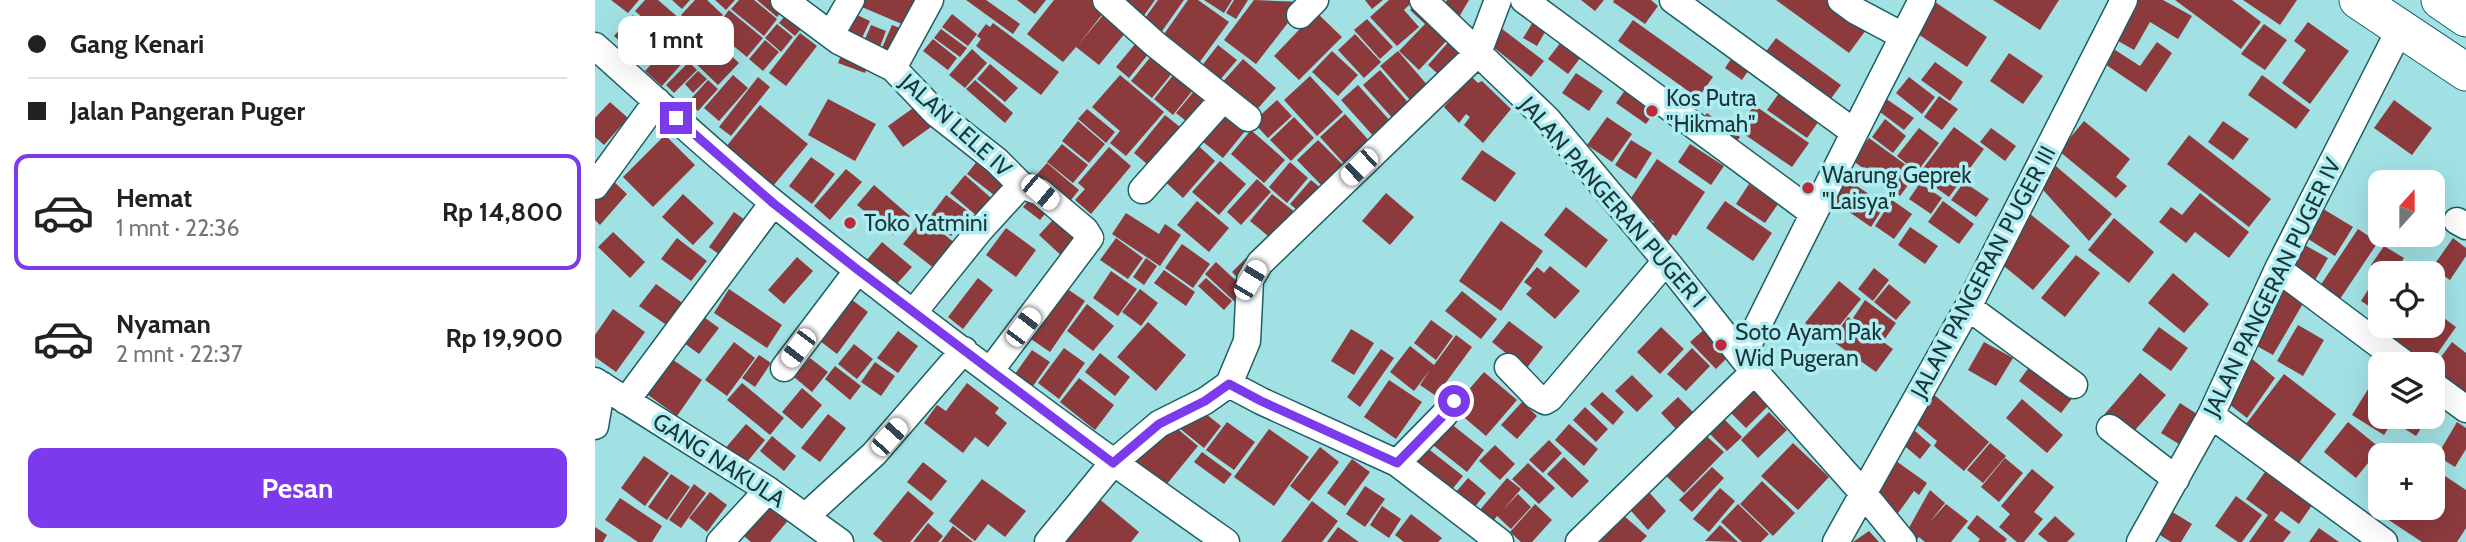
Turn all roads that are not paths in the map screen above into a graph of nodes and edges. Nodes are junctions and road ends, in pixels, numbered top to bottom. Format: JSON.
{"nodes":[{"id":1,"x":784,"y":0,"type":"edge"},
{"id":2,"x":851,"y":0,"type":"edge"},
{"id":3,"x":930,"y":0,"type":"edge"},
{"id":4,"x":1106,"y":0,"type":"edge"},
{"id":5,"x":1423,"y":0,"type":"edge"},
{"id":6,"x":1498,"y":0,"type":"edge"},
{"id":7,"x":1524,"y":0,"type":"edge"},
{"id":8,"x":1673,"y":0,"type":"edge"},
{"id":9,"x":1841,"y":0,"type":"edge"},
{"id":10,"x":1922,"y":0,"type":"edge"},
{"id":11,"x":2124,"y":0,"type":"edge"},
{"id":12,"x":2358,"y":0,"type":"edge"},
{"id":13,"x":2440,"y":0,"type":"edge"},
{"id":14,"x":2398,"y":15,"type":"edge"},
{"id":15,"x":2466,"y":18,"type":"edge"},
{"id":16,"x":831,"y":34,"type":"junction"},
{"id":17,"x":1903,"y":36,"type":"junction"},
{"id":18,"x":595,"y":46,"type":"edge"},
{"id":19,"x":2466,"y":47,"type":"edge"},
{"id":20,"x":1478,"y":53,"type":"junction"},
{"id":21,"x":893,"y":68,"type":"junction"},
{"id":22,"x":2466,"y":72,"type":"edge"},
{"id":23,"x":1223,"y":99,"type":"junction"},
{"id":24,"x":657,"y":101,"type":"junction"},
{"id":25,"x":1248,"y":118,"type":"dead end"},
{"id":26,"x":1854,"y":132,"type":"junction"},
{"id":27,"x":1021,"y":185,"type":"junction"},
{"id":28,"x":595,"y":186,"type":"edge"},
{"id":29,"x":1142,"y":190,"type":"dead end"},
{"id":30,"x":773,"y":203,"type":"junction"},
{"id":31,"x":1813,"y":214,"type":"junction"},
{"id":32,"x":1666,"y":261,"type":"junction"},
{"id":33,"x":2278,"y":269,"type":"junction"},
{"id":34,"x":858,"y":270,"type":"junction"},
{"id":35,"x":1968,"y":307,"type":"junction"},
{"id":36,"x":913,"y":313,"type":"junction"},
{"id":37,"x":964,"y":350,"type":"junction"},
{"id":38,"x":2389,"y":352,"type":"edge"},
{"id":39,"x":1749,"y":364,"type":"junction"},
{"id":40,"x":1508,"y":367,"type":"dead end"},
{"id":41,"x":783,"y":368,"type":"dead end"},
{"id":42,"x":990,"y":372,"type":"junction"},
{"id":43,"x":598,"y":383,"type":"edge"},
{"id":44,"x":1229,"y":384,"type":"junction"},
{"id":45,"x":2074,"y":384,"type":"dead end"},
{"id":46,"x":2445,"y":393,"type":"edge"},
{"id":47,"x":626,"y":401,"type":"junction"},
{"id":48,"x":1454,"y":401,"type":"dead end"},
{"id":49,"x":2466,"y":410,"type":"edge"},
{"id":50,"x":2211,"y":415,"type":"junction"},
{"id":51,"x":595,"y":426,"type":"edge"},
{"id":52,"x":2109,"y":428,"type":"dead end"},
{"id":53,"x":1113,"y":463,"type":"junction"},
{"id":54,"x":1397,"y":463,"type":"junction"},
{"id":55,"x":2176,"y":479,"type":"junction"},
{"id":56,"x":768,"y":491,"type":"junction"},
{"id":57,"x":1863,"y":492,"type":"junction"},
{"id":58,"x":819,"y":532,"type":"edge"},
{"id":59,"x":720,"y":542,"type":"edge"},
{"id":60,"x":1048,"y":542,"type":"edge"},
{"id":61,"x":1226,"y":542,"type":"edge"},
{"id":62,"x":1500,"y":542,"type":"edge"},
{"id":63,"x":1579,"y":542,"type":"edge"},
{"id":64,"x":1836,"y":542,"type":"edge"},
{"id":65,"x":1903,"y":542,"type":"edge"},
{"id":66,"x":2140,"y":542,"type":"edge"},
{"id":67,"x":2383,"y":542,"type":"edge"}],
"edges":[{"from":1,"to":16,"type":"street","name":"JALAN LELE IV"},
{"from":2,"to":16,"type":"street"},
{"from":3,"to":21,"type":"street"},
{"from":4,"to":23,"type":"street"},
{"from":5,"to":20,"type":"street","name":"JALAN PANGERAN PUGER I"},
{"from":6,"to":20,"type":"street"},
{"from":7,"to":31,"type":"street"},
{"from":8,"to":26,"type":"street"},
{"from":9,"to":17,"type":"street"},
{"from":10,"to":17,"type":"street"},
{"from":11,"to":35,"type":"street","name":"JALAN PANGERAN PUGER III"},
{"from":12,"to":14,"type":"highway"},
{"from":13,"to":15,"type":"highway"},
{"from":14,"to":19,"type":"highway"},
{"from":14,"to":22,"type":"highway"},
{"from":14,"to":33,"type":"street","name":"JALAN PANGERAN PUGER IV"},
{"from":16,"to":21,"type":"street","name":"JALAN LELE IV"},
{"from":17,"to":26,"type":"street"},
{"from":18,"to":24,"type":"street"},
{"from":20,"to":32,"type":"street","name":"JALAN PANGERAN PUGER I"},
{"from":20,"to":44,"type":"street"},
{"from":21,"to":27,"type":"street","name":"JALAN LELE IV"},
{"from":23,"to":25,"type":"street"},
{"from":23,"to":29,"type":"street"},
{"from":24,"to":28,"type":"street"},
{"from":24,"to":30,"type":"street"},
{"from":26,"to":31,"type":"street"},
{"from":27,"to":36,"type":"street","name":"JALAN LELE IV"},
{"from":27,"to":42,"type":"street"},
{"from":30,"to":34,"type":"street"},
{"from":30,"to":47,"type":"street"},
{"from":31,"to":39,"type":"street"},
{"from":32,"to":39,"type":"street","name":"JALAN PANGERAN PUGER I"},
{"from":32,"to":40,"type":"street"},
{"from":33,"to":38,"type":"street"},
{"from":33,"to":50,"type":"street","name":"JALAN PANGERAN PUGER IV"},
{"from":34,"to":36,"type":"street"},
{"from":34,"to":41,"type":"street"},
{"from":35,"to":45,"type":"street"},
{"from":35,"to":57,"type":"street","name":"JALAN PANGERAN PUGER III"},
{"from":36,"to":37,"type":"street"},
{"from":37,"to":42,"type":"street"},
{"from":37,"to":58,"type":"street"},
{"from":39,"to":57,"type":"street","name":"JALAN PANGERAN PUGER I"},
{"from":39,"to":63,"type":"street"},
{"from":42,"to":53,"type":"street"},
{"from":43,"to":47,"type":"street","name":"GANG NAKULA"},
{"from":43,"to":51,"type":"street"},
{"from":44,"to":53,"type":"street"},
{"from":44,"to":54,"type":"street"},
{"from":46,"to":49,"type":"street"},
{"from":47,"to":56,"type":"street","name":"GANG NAKULA"},
{"from":48,"to":54,"type":"street"},
{"from":50,"to":55,"type":"street","name":"JALAN PANGERAN PUGER IV"},
{"from":50,"to":67,"type":"street"},
{"from":52,"to":55,"type":"street"},
{"from":53,"to":60,"type":"street"},
{"from":53,"to":61,"type":"street"},
{"from":54,"to":62,"type":"street"},
{"from":55,"to":66,"type":"street","name":"JALAN PANGERAN PUGER IV"},
{"from":56,"to":58,"type":"street","name":"GANG NAKULA"},
{"from":56,"to":59,"type":"street"},
{"from":57,"to":64,"type":"street","name":"JALAN PANGERAN PUGER III"},
{"from":57,"to":65,"type":"street","name":"JALAN PANGERAN PUGER I"}]}
